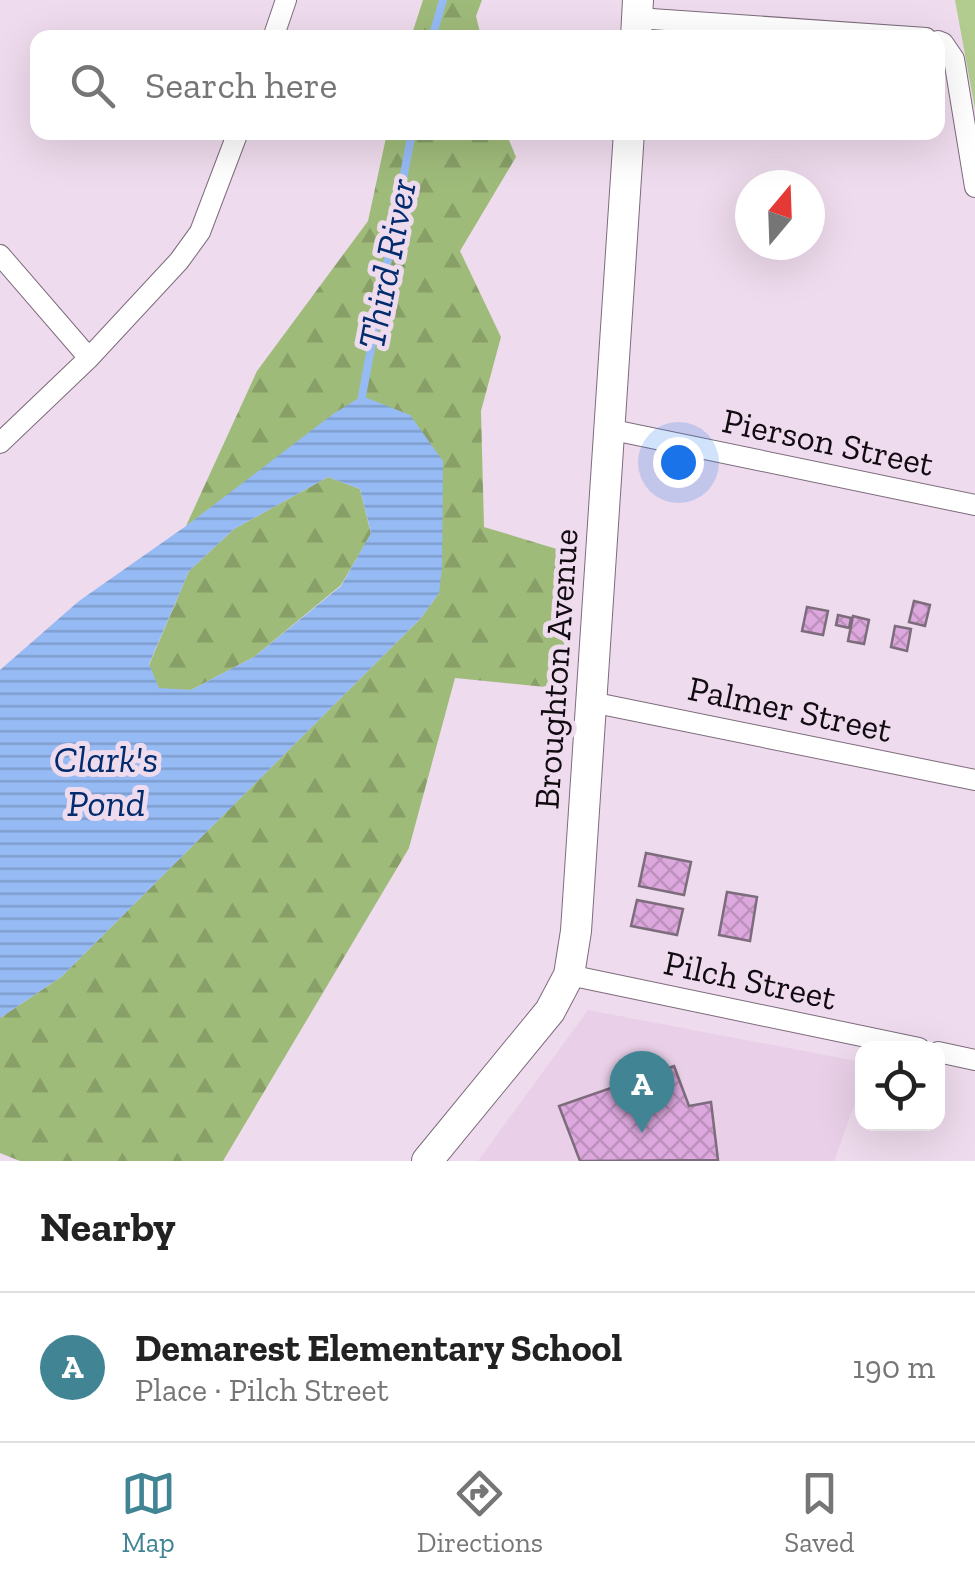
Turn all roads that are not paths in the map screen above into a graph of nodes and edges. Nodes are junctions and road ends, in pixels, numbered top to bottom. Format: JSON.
{"nodes":[{"id":1,"x":286,"y":0,"type":"edge"},
{"id":2,"x":637,"y":18,"type":"edge"},
{"id":3,"x":276,"y":30,"type":"edge"},
{"id":4,"x":810,"y":30,"type":"edge"},
{"id":5,"x":945,"y":46,"type":"edge"},
{"id":6,"x":235,"y":140,"type":"edge"},
{"id":7,"x":628,"y":140,"type":"edge"},
{"id":8,"x":975,"y":187,"type":"edge"},
{"id":9,"x":0,"y":255,"type":"edge"},
{"id":10,"x":89,"y":358,"type":"junction"},
{"id":11,"x":608,"y":429,"type":"junction"},
{"id":12,"x":0,"y":443,"type":"edge"},
{"id":13,"x":975,"y":505,"type":"edge"},
{"id":14,"x":591,"y":702,"type":"junction"},
{"id":15,"x":975,"y":780,"type":"edge"},
{"id":16,"x":569,"y":975,"type":"junction"},
{"id":17,"x":885,"y":1041,"type":"edge"},
{"id":18,"x":945,"y":1054,"type":"edge"},
{"id":19,"x":975,"y":1060,"type":"edge"},
{"id":20,"x":427,"y":1161,"type":"edge"}],
"edges":[{"from":1,"to":3,"type":"street"},
{"from":2,"to":4,"type":"street"},
{"from":5,"to":8,"type":"street"},
{"from":6,"to":10,"type":"street"},
{"from":7,"to":11,"type":"street","name":"Broughton Avenue"},
{"from":9,"to":10,"type":"street"},
{"from":10,"to":12,"type":"street"},
{"from":11,"to":13,"type":"street","name":"Pierson Street"},
{"from":11,"to":14,"type":"street","name":"Broughton Avenue"},
{"from":14,"to":15,"type":"street","name":"Palmer Street"},
{"from":14,"to":16,"type":"street","name":"Broughton Avenue"},
{"from":16,"to":17,"type":"street","name":"Pilch Street"},
{"from":16,"to":20,"type":"street","name":"Broughton Avenue"},
{"from":18,"to":19,"type":"street"}]}
